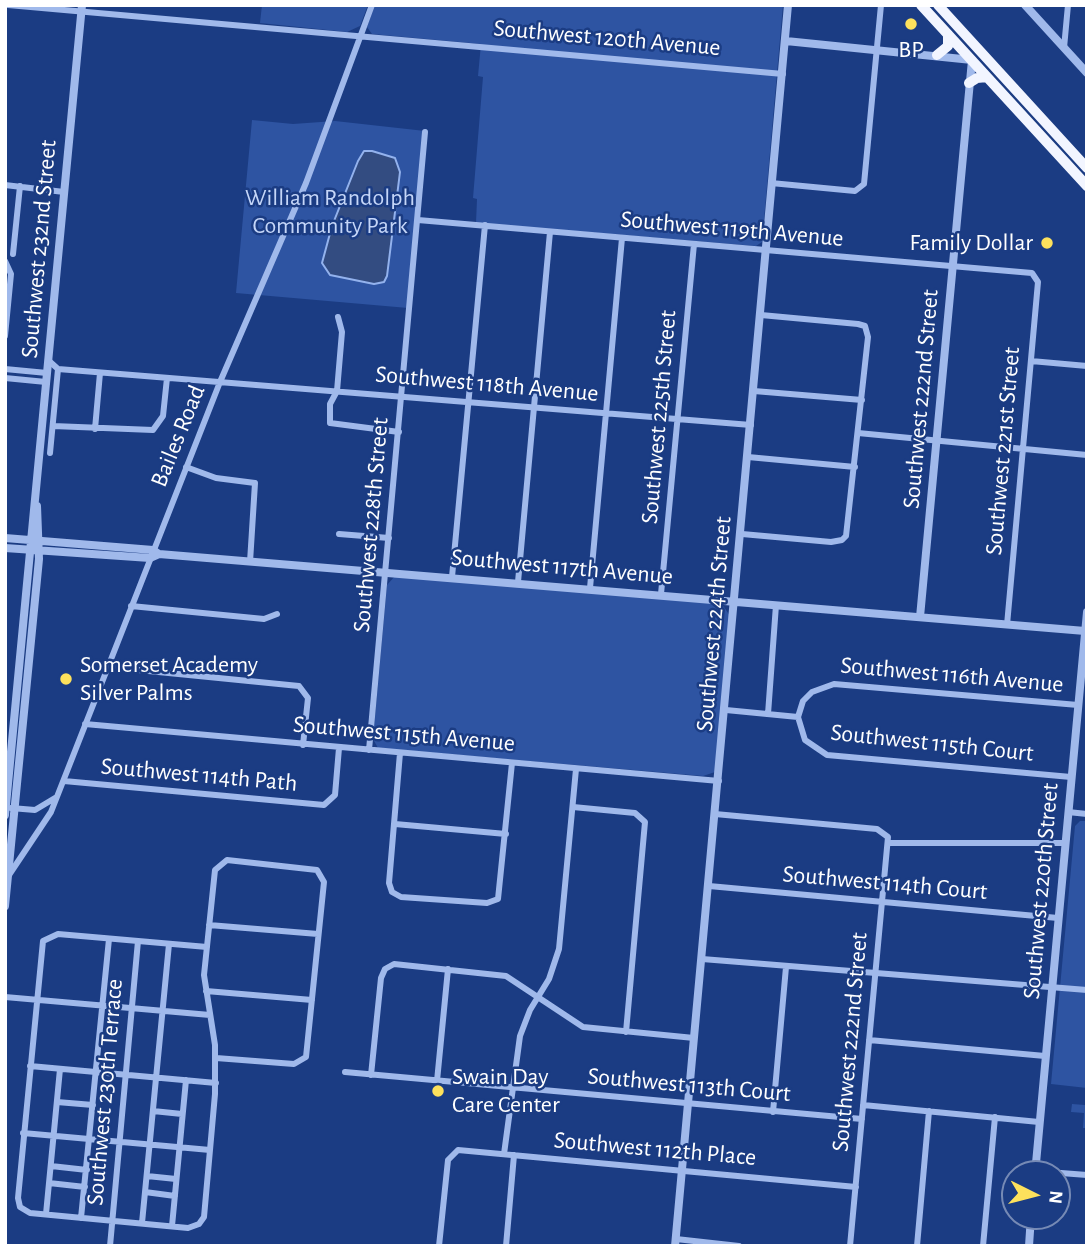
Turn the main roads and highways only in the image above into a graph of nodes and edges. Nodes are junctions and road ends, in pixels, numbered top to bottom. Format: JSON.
{"nodes":[{"id":1,"x":921,"y":5,"type":"edge"},
{"id":2,"x":938,"y":5,"type":"edge"},
{"id":3,"x":948,"y":35,"type":"junction"},
{"id":4,"x":970,"y":40,"type":"junction"},
{"id":5,"x":937,"y":55,"type":"road end"},
{"id":6,"x":971,"y":60,"type":"junction"},
{"id":7,"x":987,"y":77,"type":"junction"},
{"id":8,"x":970,"y":83,"type":"road end"},
{"id":9,"x":1041,"y":117,"type":"junction"},
{"id":10,"x":1050,"y":146,"type":"junction"},
{"id":11,"x":1087,"y":168,"type":"edge"},
{"id":12,"x":1087,"y":178,"type":"edge"},
{"id":13,"x":1087,"y":186,"type":"edge"}],
"edges":[{"from":1,"to":3,"type":"highway"},
{"from":2,"to":4,"type":"highway"},
{"from":3,"to":5,"type":"highway"},
{"from":3,"to":6,"type":"highway"},
{"from":4,"to":6,"type":"highway"},
{"from":4,"to":9,"type":"highway"},
{"from":6,"to":7,"type":"highway"},
{"from":6,"to":9,"type":"highway"},
{"from":7,"to":8,"type":"highway"},
{"from":7,"to":10,"type":"highway"},
{"from":9,"to":11,"type":"highway"},
{"from":10,"to":12,"type":"highway"},
{"from":10,"to":13,"type":"highway"}]}
